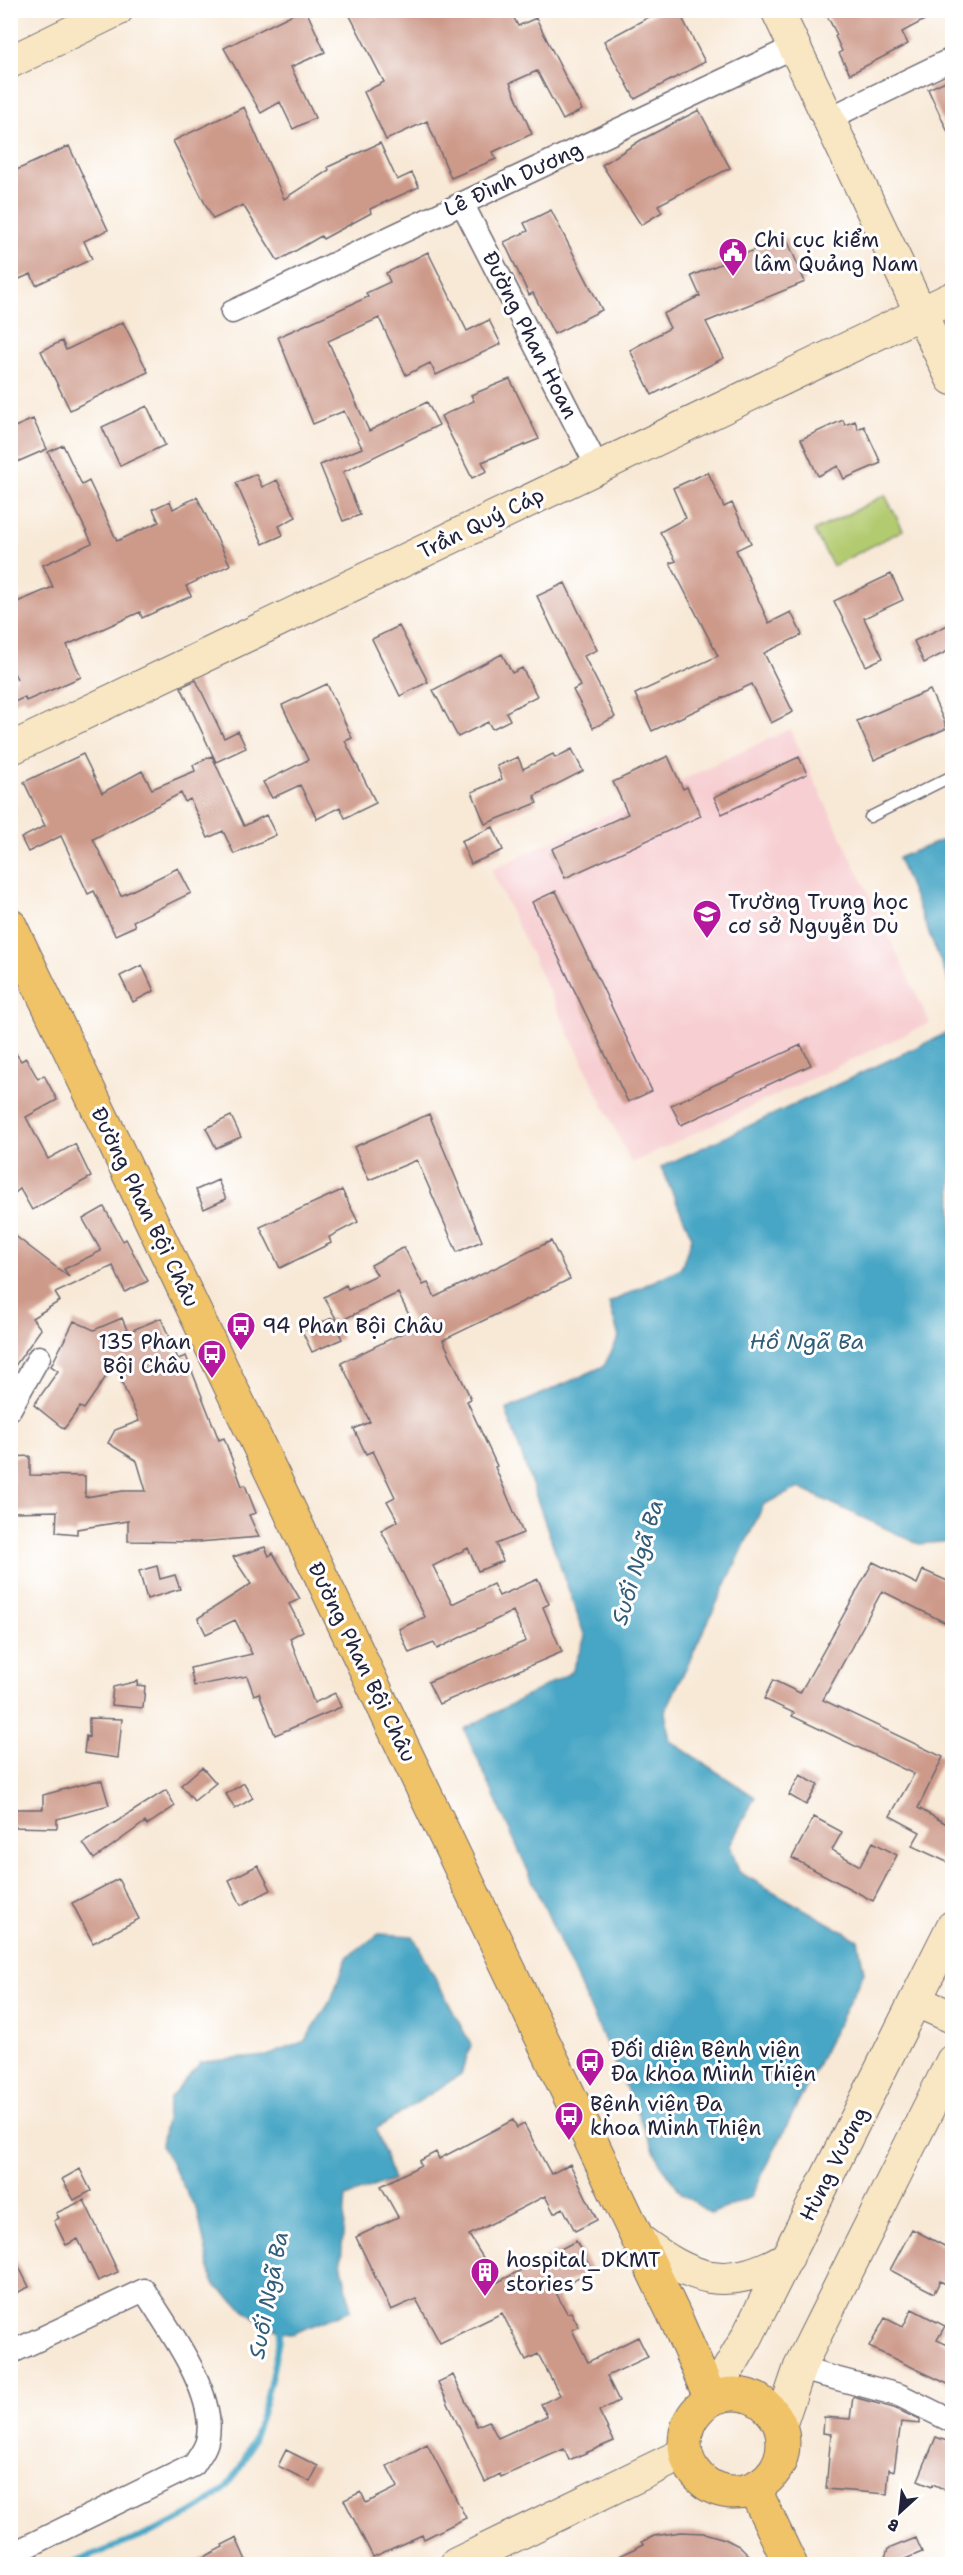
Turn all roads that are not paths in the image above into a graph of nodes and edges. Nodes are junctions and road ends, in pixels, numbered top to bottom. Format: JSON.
{"nodes":[{"id":1,"x":777,"y":10,"type":"edge"},
{"id":2,"x":106,"y":13,"type":"edge"},
{"id":3,"x":794,"y":46,"type":"junction"},
{"id":4,"x":952,"y":59,"type":"edge"},
{"id":5,"x":10,"y":62,"type":"edge"},
{"id":6,"x":828,"y":119,"type":"junction"},
{"id":7,"x":462,"y":203,"type":"junction"},
{"id":8,"x":952,"y":298,"type":"edge"},
{"id":9,"x":232,"y":312,"type":"dead end"},
{"id":10,"x":921,"y":313,"type":"junction"},
{"id":11,"x":952,"y":379,"type":"edge"},
{"id":12,"x":598,"y":468,"type":"junction"},
{"id":13,"x":10,"y":748,"type":"edge"},
{"id":14,"x":952,"y":776,"type":"edge"},
{"id":15,"x":870,"y":816,"type":"dead end"},
{"id":16,"x":10,"y":925,"type":"edge"},
{"id":17,"x":39,"y":1357,"type":"dead end"},
{"id":18,"x":10,"y":1409,"type":"edge"},
{"id":19,"x":952,"y":1927,"type":"edge"},
{"id":20,"x":916,"y":2001,"type":"junction"},
{"id":21,"x":952,"y":2017,"type":"edge"},
{"id":22,"x":952,"y":2061,"type":"edge"},
{"id":23,"x":638,"y":2239,"type":"junction"},
{"id":24,"x":788,"y":2257,"type":"junction"},
{"id":25,"x":10,"y":2353,"type":"edge"},
{"id":26,"x":800,"y":2368,"type":"junction"},
{"id":27,"x":711,"y":2399,"type":"junction"},
{"id":28,"x":952,"y":2421,"type":"edge"},
{"id":29,"x":780,"y":2426,"type":"junction"},
{"id":30,"x":685,"y":2453,"type":"junction"},
{"id":31,"x":754,"y":2488,"type":"junction"},
{"id":32,"x":11,"y":2552,"type":"edge"},
{"id":33,"x":456,"y":2565,"type":"edge"},
{"id":34,"x":790,"y":2565,"type":"edge"}],
"edges":[{"from":1,"to":3,"type":"street"},
{"from":2,"to":5,"type":"street"},
{"from":3,"to":6,"type":"street"},
{"from":3,"to":7,"type":"street","name":"Lê Đình Dương"},
{"from":4,"to":6,"type":"street"},
{"from":6,"to":10,"type":"street"},
{"from":7,"to":9,"type":"street","name":"Lê Đình Dương"},
{"from":7,"to":12,"type":"street","name":"Đường Phan Hoan"},
{"from":8,"to":10,"type":"street","name":"Trần Quý Cáp"},
{"from":10,"to":11,"type":"street"},
{"from":10,"to":12,"type":"street","name":"Trần Quý Cáp"},
{"from":12,"to":13,"type":"street","name":"Trần Quý Cáp"},
{"from":14,"to":15,"type":"lane"},
{"from":16,"to":23,"type":"main road","name":"Đường Phan Bội Châu"},
{"from":17,"to":18,"type":"street"},
{"from":19,"to":20,"type":"street","name":"Hùng Vương"},
{"from":20,"to":21,"type":"street"},
{"from":20,"to":24,"type":"street","name":"Hùng Vương"},
{"from":22,"to":26,"type":"street"},
{"from":23,"to":24,"type":"street"},
{"from":23,"to":27,"type":"main road","name":"Đường Phan Bội Châu"},
{"from":24,"to":27,"type":"street","name":"Hùng Vương"},
{"from":25,"to":32,"type":"street"},
{"from":26,"to":28,"type":"street"},
{"from":26,"to":29,"type":"street"},
{"from":27,"to":29,"type":"main road"},
{"from":27,"to":30,"type":"main road"},
{"from":29,"to":31,"type":"main road"},
{"from":30,"to":31,"type":"main road"},
{"from":30,"to":33,"type":"street"},
{"from":31,"to":34,"type":"main road"}]}
